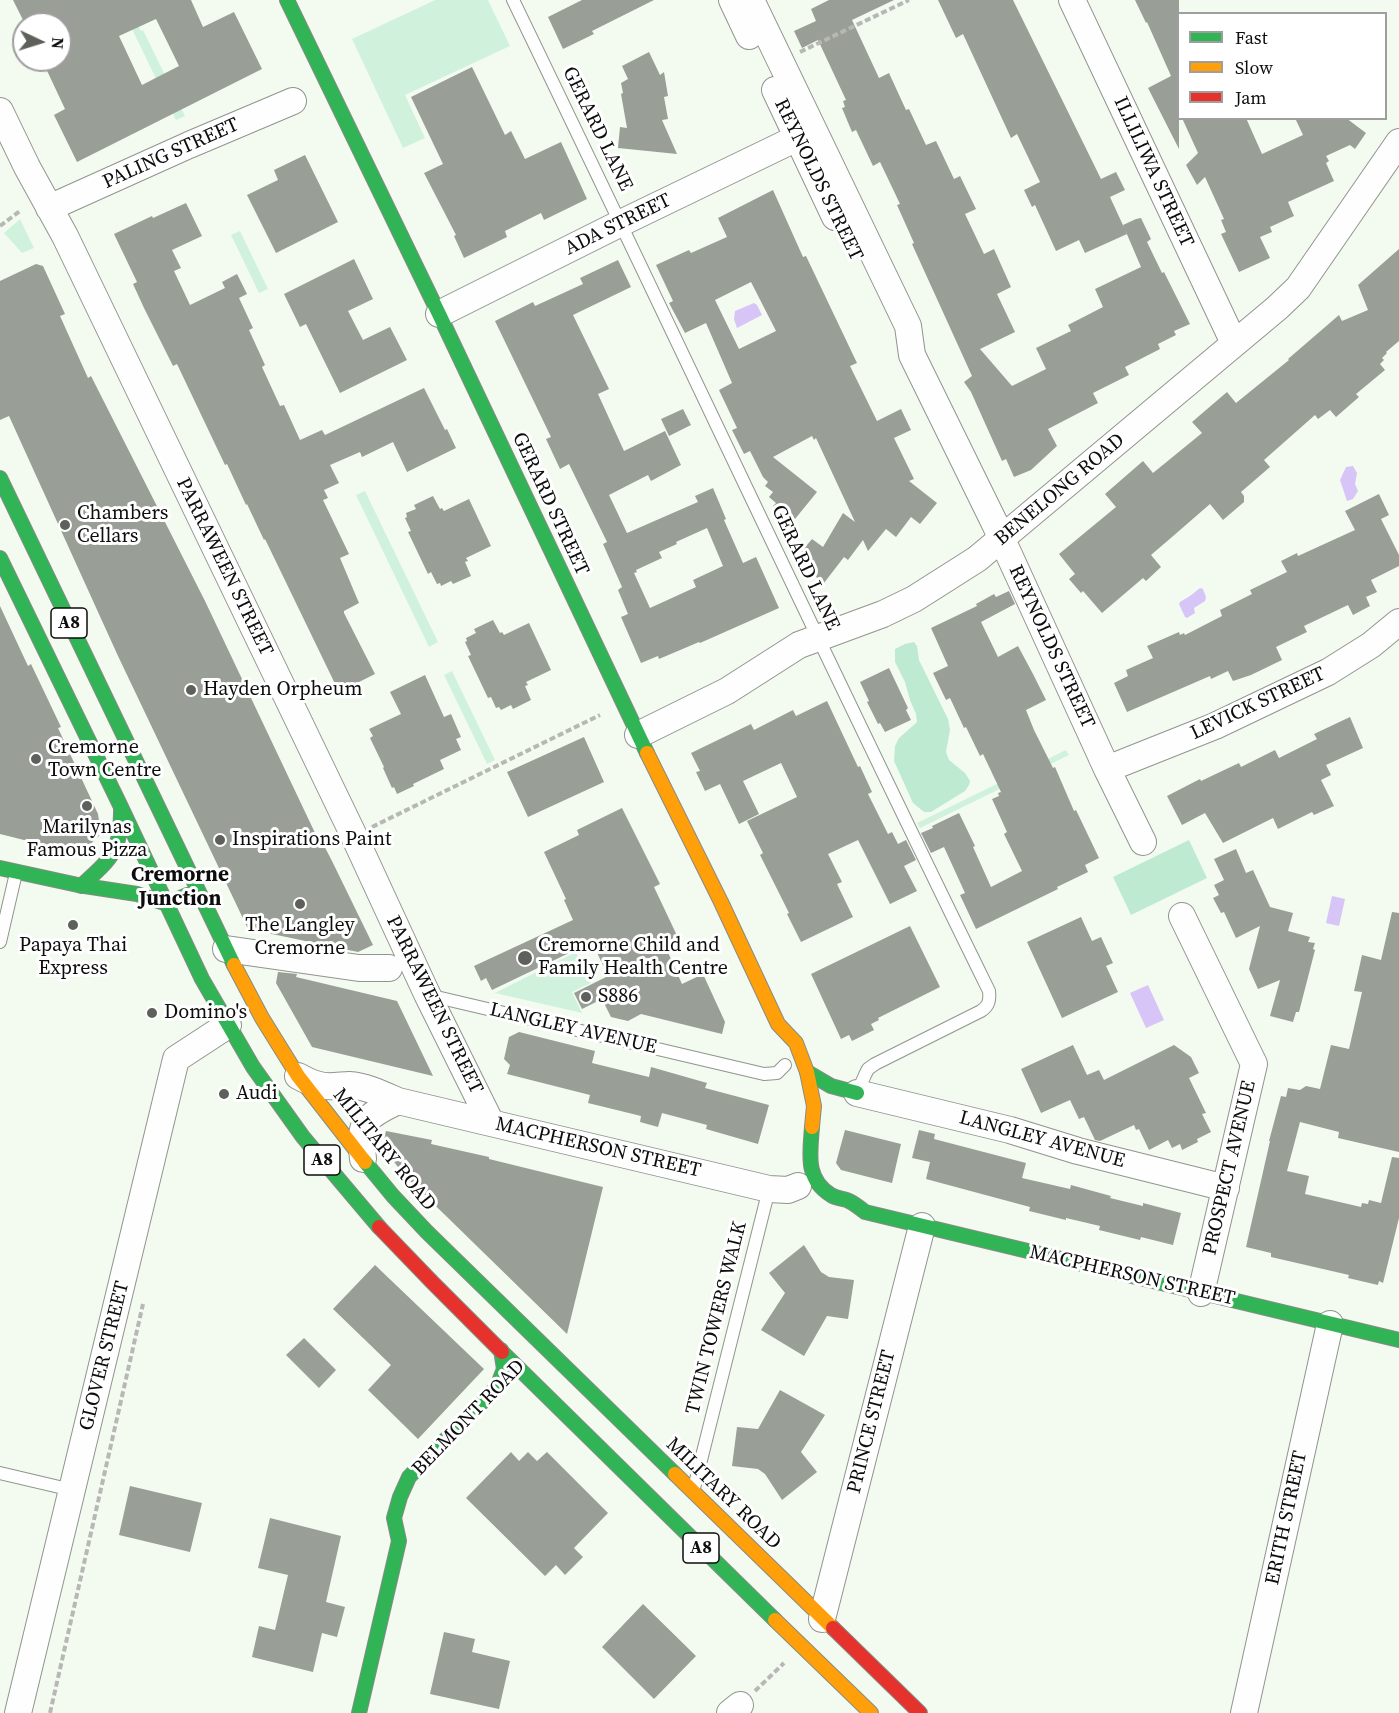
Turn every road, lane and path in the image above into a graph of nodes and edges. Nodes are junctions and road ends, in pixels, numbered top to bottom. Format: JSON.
{"nodes":[{"id":1,"x":287,"y":0,"type":"edge"},
{"id":2,"x":513,"y":0,"type":"edge"},
{"id":3,"x":732,"y":0,"type":"edge"},
{"id":4,"x":751,"y":0,"type":"edge"},
{"id":5,"x":909,"y":0,"type":"edge"},
{"id":6,"x":1072,"y":0,"type":"edge"},
{"id":7,"x":800,"y":52,"type":"dead end"},
{"id":8,"x":293,"y":101,"type":"dead end"},
{"id":9,"x":0,"y":111,"type":"edge"},
{"id":10,"x":797,"y":138,"type":"junction"},
{"id":11,"x":1399,"y":142,"type":"edge"},
{"id":12,"x":49,"y":208,"type":"junction"},
{"id":13,"x":20,"y":211,"type":"dead end"},
{"id":14,"x":621,"y":223,"type":"junction"},
{"id":15,"x":0,"y":226,"type":"edge"},
{"id":16,"x":439,"y":314,"type":"junction"},
{"id":17,"x":1234,"y":344,"type":"junction"},
{"id":18,"x":912,"y":355,"type":"junction"},
{"id":19,"x":0,"y":478,"type":"edge"},
{"id":20,"x":1001,"y":539,"type":"junction"},
{"id":21,"x":0,"y":558,"type":"edge"},
{"id":22,"x":1399,"y":622,"type":"edge"},
{"id":23,"x":817,"y":638,"type":"junction"},
{"id":24,"x":600,"y":715,"type":"dead end"},
{"id":25,"x":639,"y":735,"type":"junction"},
{"id":26,"x":1107,"y":769,"type":"junction"},
{"id":27,"x":122,"y":807,"type":"junction"},
{"id":28,"x":354,"y":836,"type":"junction"},
{"id":29,"x":1143,"y":842,"type":"dead end"},
{"id":30,"x":0,"y":868,"type":"edge"},
{"id":31,"x":17,"y":872,"type":"junction"},
{"id":32,"x":81,"y":886,"type":"junction"},
{"id":33,"x":198,"y":890,"type":"junction"},
{"id":34,"x":166,"y":904,"type":"junction"},
{"id":35,"x":1182,"y":916,"type":"dead end"},
{"id":36,"x":0,"y":942,"type":"edge"},
{"id":37,"x":226,"y":948,"type":"junction"},
{"id":38,"x":389,"y":968,"type":"dead end"},
{"id":39,"x":427,"y":994,"type":"junction"},
{"id":40,"x":778,"y":1024,"type":"junction"},
{"id":41,"x":228,"y":1025,"type":"junction"},
{"id":42,"x":782,"y":1054,"type":"junction"},
{"id":43,"x":807,"y":1072,"type":"junction"},
{"id":44,"x":298,"y":1076,"type":"junction"},
{"id":45,"x":789,"y":1081,"type":"dead end"},
{"id":46,"x":857,"y":1093,"type":"junction"},
{"id":47,"x":398,"y":1101,"type":"junction"},
{"id":48,"x":491,"y":1123,"type":"junction"},
{"id":49,"x":363,"y":1160,"type":"junction"},
{"id":50,"x":799,"y":1185,"type":"dead end"},
{"id":51,"x":1226,"y":1188,"type":"junction"},
{"id":52,"x":769,"y":1189,"type":"junction"},
{"id":53,"x":865,"y":1212,"type":"junction"},
{"id":54,"x":843,"y":1216,"type":"dead end"},
{"id":55,"x":922,"y":1226,"type":"junction"},
{"id":56,"x":1201,"y":1293,"type":"junction"},
{"id":57,"x":143,"y":1302,"type":"dead end"},
{"id":58,"x":1330,"y":1324,"type":"junction"},
{"id":59,"x":1399,"y":1340,"type":"edge"},
{"id":60,"x":501,"y":1350,"type":"junction"},
{"id":61,"x":540,"y":1372,"type":"junction"},
{"id":62,"x":0,"y":1473,"type":"edge"},
{"id":63,"x":72,"y":1490,"type":"junction"},
{"id":64,"x":693,"y":1492,"type":"junction"},
{"id":65,"x":413,"y":1524,"type":"dead end"},
{"id":66,"x":399,"y":1541,"type":"junction"},
{"id":67,"x":822,"y":1619,"type":"junction"},
{"id":68,"x":785,"y":1662,"type":"dead end"},
{"id":69,"x":735,"y":1709,"type":"edge"},
{"id":70,"x":18,"y":1713,"type":"edge"},
{"id":71,"x":50,"y":1713,"type":"edge"},
{"id":72,"x":359,"y":1713,"type":"edge"},
{"id":73,"x":871,"y":1713,"type":"edge"},
{"id":74,"x":920,"y":1713,"type":"edge"},
{"id":75,"x":1244,"y":1713,"type":"edge"}],
"edges":[{"from":1,"to":16,"type":"main road","name":"GERARD STREET"},
{"from":2,"to":14,"type":"lane","name":"GERARD LANE"},
{"from":3,"to":10,"type":"street","name":"REYNOLDS STREET"},
{"from":4,"to":18,"type":"street","name":"REYNOLDS STREET"},
{"from":5,"to":7,"type":"path"},
{"from":6,"to":17,"type":"street","name":"ILLILIWA STREET"},
{"from":8,"to":12,"type":"street","name":"PALING STREET"},
{"from":9,"to":12,"type":"street","name":"PARRAWEEN STREET"},
{"from":10,"to":14,"type":"street","name":"ADA STREET"},
{"from":10,"to":18,"type":"street","name":"REYNOLDS STREET"},
{"from":11,"to":17,"type":"street","name":"BENELONG ROAD"},
{"from":12,"to":28,"type":"street","name":"PARRAWEEN STREET"},
{"from":13,"to":15,"type":"path"},
{"from":14,"to":16,"type":"street","name":"ADA STREET"},
{"from":14,"to":23,"type":"lane","name":"GERARD LANE"},
{"from":16,"to":25,"type":"main road","name":"GERARD STREET"},
{"from":17,"to":20,"type":"street","name":"BENELONG ROAD"},
{"from":18,"to":20,"type":"street","name":"REYNOLDS STREET"},
{"from":19,"to":33,"type":"main road","name":"MILITARY ROAD","number":"A8"},
{"from":20,"to":23,"type":"street","name":"BENELONG ROAD"},
{"from":20,"to":26,"type":"street","name":"REYNOLDS STREET"},
{"from":21,"to":27,"type":"main road","name":"MILITARY ROAD","number":"A8"},
{"from":22,"to":26,"type":"street","name":"LEVICK STREET"},
{"from":23,"to":25,"type":"street","name":"BENELONG ROAD"},
{"from":23,"to":46,"type":"lane","name":"GERARD LANE"},
{"from":24,"to":28,"type":"path"},
{"from":25,"to":40,"type":"main road","name":"GERARD STREET"},
{"from":26,"to":29,"type":"street","name":"REYNOLDS STREET"},
{"from":27,"to":32,"type":"main road"},
{"from":27,"to":34,"type":"main road","name":"MILITARY ROAD","number":"A8"},
{"from":28,"to":39,"type":"street","name":"PARRAWEEN STREET"},
{"from":30,"to":31,"type":"main road"},
{"from":31,"to":32,"type":"main road"},
{"from":31,"to":36,"type":"lane"},
{"from":32,"to":34,"type":"main road"},
{"from":33,"to":34,"type":"main road"},
{"from":33,"to":37,"type":"main road","name":"MILITARY ROAD","number":"A8"},
{"from":34,"to":41,"type":"main road","name":"MILITARY ROAD","number":"A8"},
{"from":35,"to":51,"type":"street","name":"PROSPECT AVENUE"},
{"from":37,"to":38,"type":"street"},
{"from":37,"to":44,"type":"main road","name":"MILITARY ROAD","number":"A8"},
{"from":39,"to":42,"type":"lane","name":"LANGLEY AVENUE"},
{"from":39,"to":48,"type":"street","name":"PARRAWEEN STREET"},
{"from":40,"to":42,"type":"main road","name":"GERARD STREET"},
{"from":40,"to":43,"type":"main road","name":"GERARD STREET"},
{"from":41,"to":60,"type":"main road","name":"MILITARY ROAD","number":"A8"},
{"from":41,"to":63,"type":"street","name":"GLOVER STREET"},
{"from":42,"to":45,"type":"main road","name":"GERARD STREET"},
{"from":43,"to":46,"type":"main road"},
{"from":43,"to":53,"type":"main road","name":"GERARD STREET"},
{"from":44,"to":47,"type":"street","name":"MACPHERSON STREET"},
{"from":44,"to":49,"type":"main road","name":"MILITARY ROAD","number":"A8"},
{"from":46,"to":51,"type":"street","name":"LANGLEY AVENUE"},
{"from":47,"to":48,"type":"street","name":"MACPHERSON STREET"},
{"from":47,"to":49,"type":"street"},
{"from":48,"to":52,"type":"street","name":"MACPHERSON STREET"},
{"from":49,"to":61,"type":"main road","name":"MILITARY ROAD","number":"A8"},
{"from":50,"to":52,"type":"street","name":"MACPHERSON STREET"},
{"from":51,"to":56,"type":"street","name":"PROSPECT AVENUE"},
{"from":52,"to":64,"type":"lane","name":"TWIN TOWERS WALK"},
{"from":53,"to":54,"type":"main road"},
{"from":53,"to":55,"type":"main road","name":"MACPHERSON STREET"},
{"from":55,"to":56,"type":"main road","name":"MACPHERSON STREET"},
{"from":55,"to":67,"type":"street","name":"PRINCE STREET"},
{"from":56,"to":58,"type":"main road","name":"MACPHERSON STREET"},
{"from":57,"to":71,"type":"path","name":"GLOVER STREET"},
{"from":58,"to":59,"type":"main road","name":"MACPHERSON STREET"},
{"from":58,"to":75,"type":"street","name":"ERITH STREET"},
{"from":60,"to":61,"type":"main road","name":"MILITARY ROAD","number":"A8"},
{"from":60,"to":66,"type":"main road","name":"BELMONT ROAD"},
{"from":61,"to":64,"type":"main road","name":"MILITARY ROAD","number":"A8"},
{"from":61,"to":73,"type":"main road","name":"MILITARY ROAD","number":"A8"},
{"from":62,"to":63,"type":"lane"},
{"from":63,"to":70,"type":"street","name":"GLOVER STREET"},
{"from":64,"to":67,"type":"main road","name":"MILITARY ROAD","number":"A8"},
{"from":65,"to":66,"type":"main road","name":"BELMONT ROAD"},
{"from":66,"to":72,"type":"main road","name":"BELMONT ROAD"},
{"from":67,"to":74,"type":"main road","name":"MILITARY ROAD","number":"A8"},
{"from":68,"to":69,"type":"path"}]}
